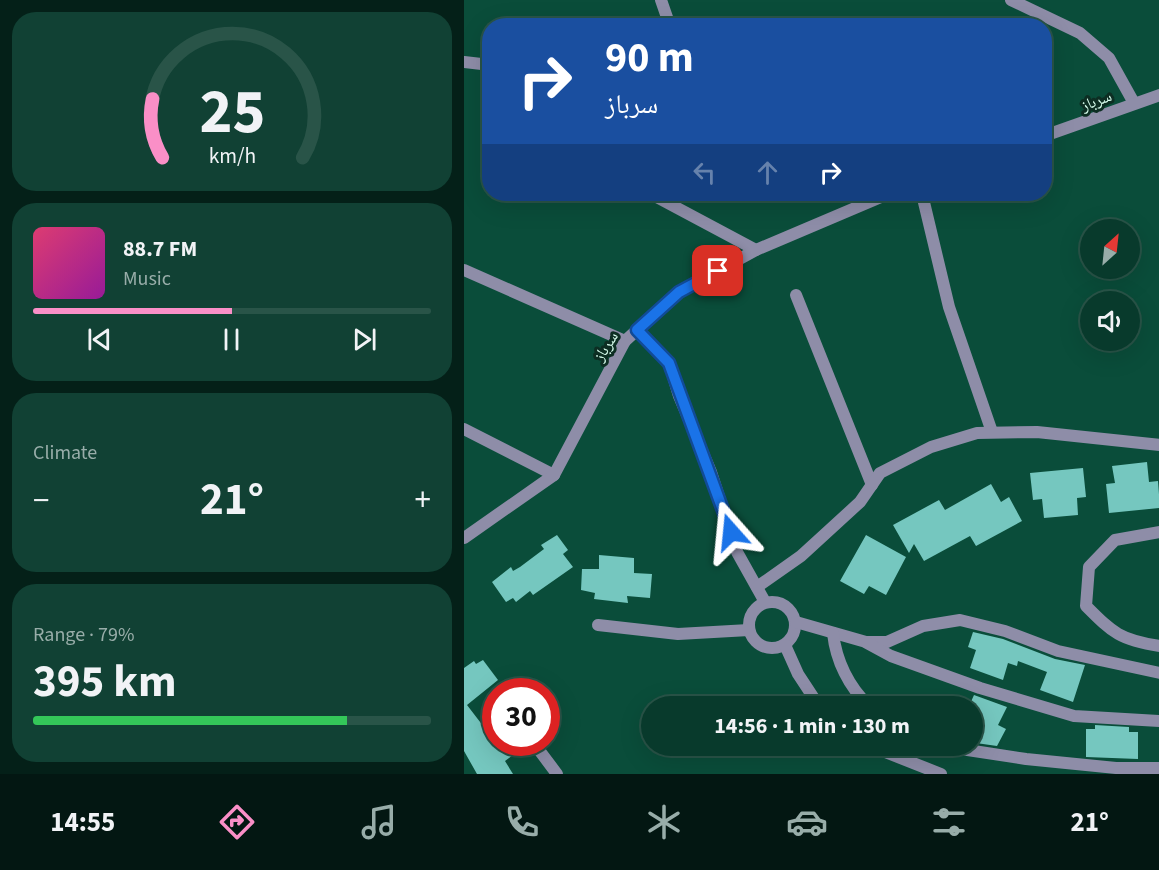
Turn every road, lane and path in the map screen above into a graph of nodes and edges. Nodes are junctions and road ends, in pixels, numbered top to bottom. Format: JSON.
{"nodes":[{"id":1,"x":661,"y":0,"type":"edge"},
{"id":2,"x":1011,"y":0,"type":"edge"},
{"id":3,"x":667,"y":18,"type":"edge"},
{"id":4,"x":1049,"y":18,"type":"edge"},
{"id":5,"x":1052,"y":20,"type":"edge"},
{"id":6,"x":464,"y":62,"type":"edge"},
{"id":7,"x":482,"y":64,"type":"edge"},
{"id":8,"x":1160,"y":95,"type":"edge"},
{"id":9,"x":1134,"y":103,"type":"junction"},
{"id":10,"x":1052,"y":133,"type":"edge"},
{"id":11,"x":664,"y":201,"type":"edge"},
{"id":12,"x":872,"y":201,"type":"edge"},
{"id":13,"x":924,"y":201,"type":"edge"},
{"id":14,"x":756,"y":250,"type":"junction"},
{"id":15,"x":464,"y":270,"type":"edge"},
{"id":16,"x":796,"y":295,"type":"dead end"},
{"id":17,"x":637,"y":330,"type":"junction"},
{"id":18,"x":625,"y":341,"type":"junction"},
{"id":19,"x":464,"y":429,"type":"edge"},
{"id":20,"x":992,"y":432,"type":"junction"},
{"id":21,"x":1160,"y":445,"type":"edge"},
{"id":22,"x":554,"y":475,"type":"junction"},
{"id":23,"x":872,"y":485,"type":"junction"},
{"id":24,"x":1160,"y":532,"type":"edge"},
{"id":25,"x":464,"y":538,"type":"edge"},
{"id":26,"x":757,"y":587,"type":"junction"},
{"id":27,"x":765,"y":602,"type":"junction"},
{"id":28,"x":796,"y":622,"type":"junction"},
{"id":29,"x":598,"y":625,"type":"dead end"},
{"id":30,"x":749,"y":630,"type":"junction"},
{"id":31,"x":833,"y":633,"type":"junction"},
{"id":32,"x":866,"y":642,"type":"junction"},
{"id":33,"x":785,"y":645,"type":"junction"},
{"id":34,"x":1160,"y":646,"type":"edge"},
{"id":35,"x":1160,"y":673,"type":"edge"},
{"id":36,"x":812,"y":696,"type":"edge"},
{"id":37,"x":858,"y":696,"type":"edge"},
{"id":38,"x":1160,"y":721,"type":"edge"},
{"id":39,"x":983,"y":752,"type":"edge"},
{"id":40,"x":544,"y":756,"type":"edge"},
{"id":41,"x":895,"y":756,"type":"edge"},
{"id":42,"x":1160,"y":768,"type":"edge"},
{"id":43,"x":557,"y":774,"type":"edge"},
{"id":44,"x":941,"y":774,"type":"edge"}],
"edges":[{"from":1,"to":3,"type":"street"},
{"from":2,"to":4,"type":"street"},
{"from":5,"to":9,"type":"street"},
{"from":6,"to":7,"type":"street"},
{"from":8,"to":9,"type":"street","name":"سرباز"},
{"from":9,"to":10,"type":"street","name":"سرباز"},
{"from":11,"to":14,"type":"street"},
{"from":12,"to":14,"type":"street","name":"سرباز"},
{"from":13,"to":20,"type":"street"},
{"from":14,"to":17,"type":"street","name":"سرباز"},
{"from":15,"to":18,"type":"street"},
{"from":16,"to":23,"type":"street"},
{"from":17,"to":18,"type":"street","name":"سرباز"},
{"from":17,"to":26,"type":"street"},
{"from":18,"to":22,"type":"street","name":"سرباز"},
{"from":19,"to":22,"type":"street"},
{"from":20,"to":21,"type":"street"},
{"from":20,"to":23,"type":"street"},
{"from":22,"to":25,"type":"street","name":"سرباز"},
{"from":23,"to":26,"type":"street"},
{"from":24,"to":34,"type":"street"},
{"from":26,"to":27,"type":"street"},
{"from":27,"to":28,"type":"street"},
{"from":27,"to":30,"type":"street"},
{"from":28,"to":31,"type":"street"},
{"from":28,"to":33,"type":"street"},
{"from":29,"to":30,"type":"street"},
{"from":30,"to":33,"type":"street"},
{"from":31,"to":32,"type":"street"},
{"from":31,"to":37,"type":"street"},
{"from":32,"to":35,"type":"street"},
{"from":32,"to":38,"type":"street"},
{"from":33,"to":36,"type":"street"},
{"from":39,"to":42,"type":"street"},
{"from":40,"to":43,"type":"street"},
{"from":41,"to":44,"type":"street"}]}
